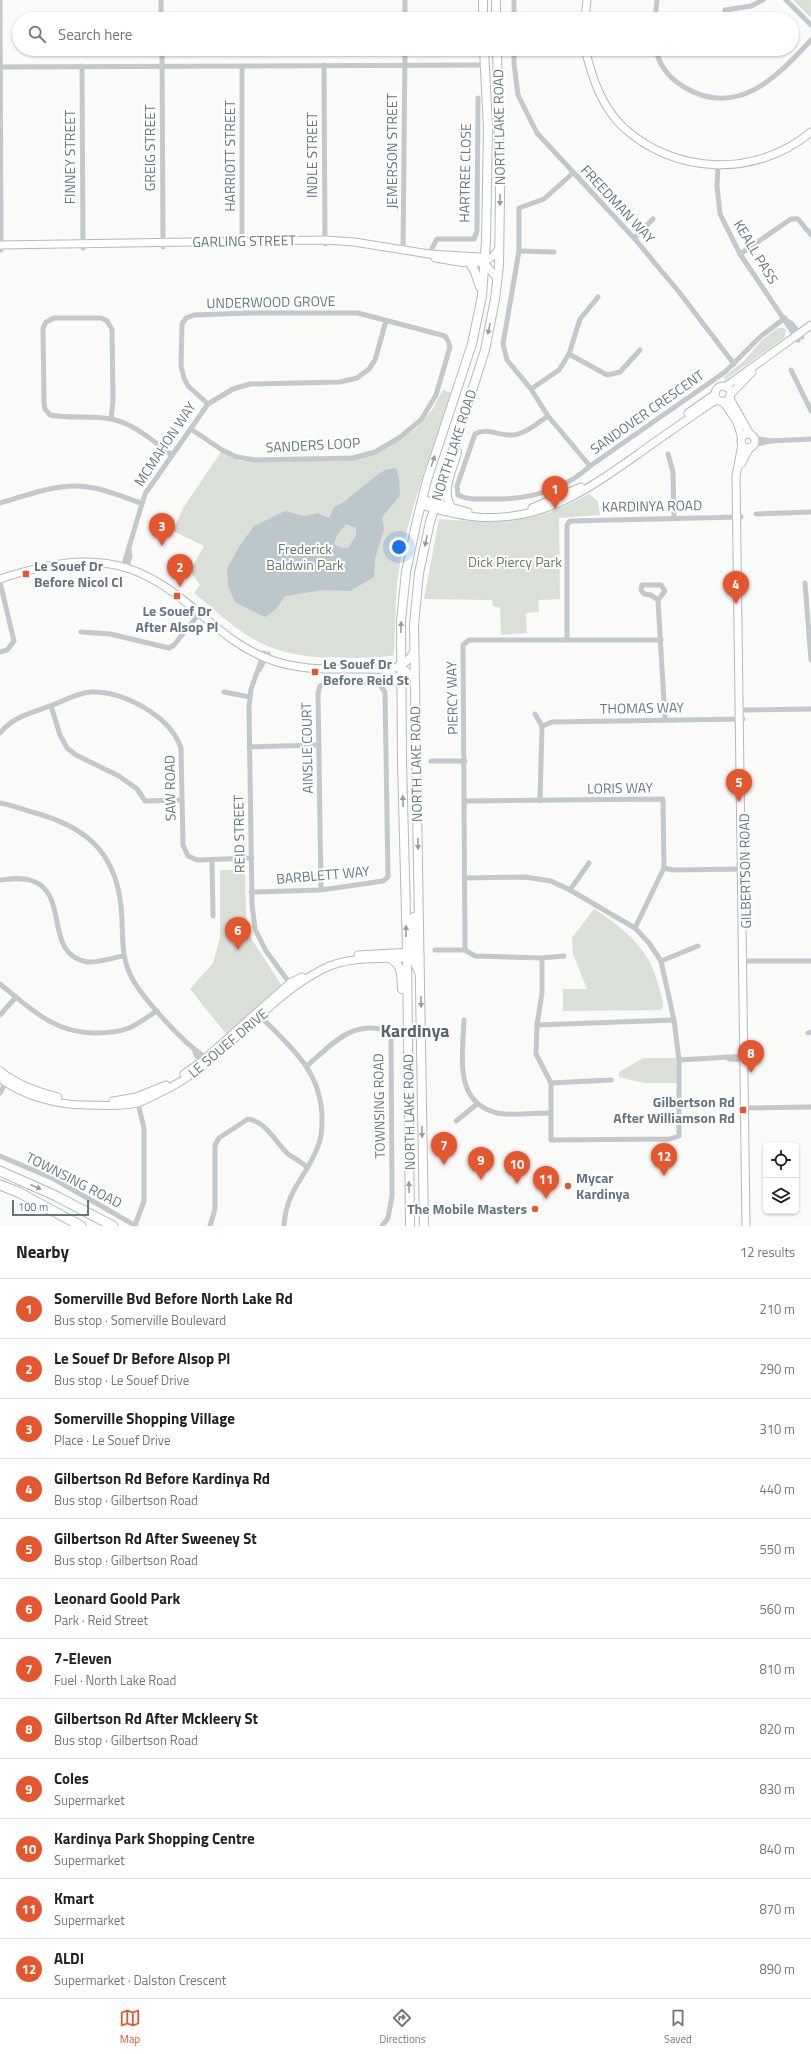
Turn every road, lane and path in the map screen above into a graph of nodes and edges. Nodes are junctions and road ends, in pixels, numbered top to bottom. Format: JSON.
{"nodes":[{"id":1,"x":0,"y":0,"type":"edge"},
{"id":2,"x":161,"y":0,"type":"edge"},
{"id":3,"x":405,"y":0,"type":"edge"},
{"id":4,"x":484,"y":0,"type":"edge"},
{"id":5,"x":496,"y":0,"type":"edge"},
{"id":6,"x":514,"y":0,"type":"edge"},
{"id":7,"x":587,"y":0,"type":"edge"},
{"id":8,"x":657,"y":0,"type":"edge"},
{"id":9,"x":763,"y":0,"type":"edge"},
{"id":10,"x":786,"y":0,"type":"edge"},
{"id":11,"x":161,"y":12,"type":"edge"},
{"id":12,"x":405,"y":12,"type":"edge"},
{"id":13,"x":484,"y":12,"type":"edge"},
{"id":14,"x":496,"y":12,"type":"edge"},
{"id":15,"x":514,"y":12,"type":"edge"},
{"id":16,"x":586,"y":12,"type":"edge"},
{"id":17,"x":656,"y":12,"type":"edge"},
{"id":18,"x":725,"y":12,"type":"edge"},
{"id":19,"x":798,"y":12,"type":"edge"},
{"id":20,"x":799,"y":13,"type":"edge"},
{"id":21,"x":811,"y":25,"type":"edge"},
{"id":22,"x":811,"y":40,"type":"edge"},
{"id":23,"x":799,"y":53,"type":"edge"},
{"id":24,"x":162,"y":56,"type":"edge"},
{"id":25,"x":405,"y":56,"type":"edge"},
{"id":26,"x":484,"y":56,"type":"edge"},
{"id":27,"x":497,"y":56,"type":"edge"},
{"id":28,"x":514,"y":56,"type":"edge"},
{"id":29,"x":587,"y":56,"type":"edge"},
{"id":30,"x":659,"y":56,"type":"edge"},
{"id":31,"x":796,"y":56,"type":"edge"},
{"id":32,"x":405,"y":64,"type":"junction"},
{"id":33,"x":485,"y":64,"type":"junction"},
{"id":34,"x":162,"y":65,"type":"junction"},
{"id":35,"x":324,"y":65,"type":"junction"},
{"id":36,"x":82,"y":66,"type":"junction"},
{"id":37,"x":242,"y":66,"type":"junction"},
{"id":38,"x":0,"y":67,"type":"edge"},
{"id":39,"x":478,"y":98,"type":"dead end"},
{"id":40,"x":811,"y":132,"type":"edge"},
{"id":41,"x":718,"y":166,"type":"junction"},
{"id":42,"x":573,"y":173,"type":"junction"},
{"id":43,"x":653,"y":219,"type":"dead end"},
{"id":44,"x":811,"y":235,"type":"edge"},
{"id":45,"x":634,"y":238,"type":"junction"},
{"id":46,"x":325,"y":242,"type":"junction"},
{"id":47,"x":242,"y":243,"type":"junction"},
{"id":48,"x":163,"y":245,"type":"junction"},
{"id":49,"x":83,"y":246,"type":"junction"},
{"id":50,"x":1,"y":248,"type":"edge"},
{"id":51,"x":499,"y":248,"type":"junction"},
{"id":52,"x":403,"y":251,"type":"junction"},
{"id":53,"x":519,"y":251,"type":"junction"},
{"id":54,"x":554,"y":252,"type":"dead end"},
{"id":55,"x":740,"y":254,"type":"junction"},
{"id":56,"x":428,"y":256,"type":"junction"},
{"id":57,"x":484,"y":262,"type":"junction"},
{"id":58,"x":470,"y":263,"type":"junction"},
{"id":59,"x":498,"y":278,"type":"junction"},
{"id":60,"x":482,"y":296,"type":"junction"},
{"id":61,"x":598,"y":297,"type":"dead end"},
{"id":62,"x":786,"y":320,"type":"junction"},
{"id":63,"x":386,"y":321,"type":"junction"},
{"id":64,"x":811,"y":325,"type":"edge"},
{"id":65,"x":811,"y":330,"type":"edge"},
{"id":66,"x":799,"y":336,"type":"junction"},
{"id":67,"x":448,"y":341,"type":"joint"},
{"id":68,"x":640,"y":350,"type":"dead end"},
{"id":69,"x":568,"y":354,"type":"junction"},
{"id":70,"x":734,"y":364,"type":"junction"},
{"id":71,"x":791,"y":370,"type":"dead end"},
{"id":72,"x":725,"y":387,"type":"junction"},
{"id":73,"x":531,"y":389,"type":"junction"},
{"id":74,"x":723,"y":397,"type":"junction"},
{"id":75,"x":208,"y":404,"type":"junction"},
{"id":76,"x":811,"y":411,"type":"edge"},
{"id":77,"x":548,"y":416,"type":"junction"},
{"id":78,"x":111,"y":419,"type":"junction"},
{"id":79,"x":460,"y":427,"type":"junction"},
{"id":80,"x":191,"y":429,"type":"junction"},
{"id":81,"x":811,"y":439,"type":"edge"},
{"id":82,"x":742,"y":441,"type":"junction"},
{"id":83,"x":752,"y":441,"type":"junction"},
{"id":84,"x":668,"y":454,"type":"dead end"},
{"id":85,"x":172,"y":455,"type":"junction"},
{"id":86,"x":590,"y":466,"type":"junction"},
{"id":87,"x":421,"y":502,"type":"junction"},
{"id":88,"x":0,"y":503,"type":"edge"},
{"id":89,"x":141,"y":503,"type":"junction"},
{"id":90,"x":434,"y":505,"type":"junction"},
{"id":91,"x":451,"y":507,"type":"junction"},
{"id":92,"x":811,"y":512,"type":"edge"},
{"id":93,"x":756,"y":514,"type":"dead end"},
{"id":94,"x":739,"y":517,"type":"junction"},
{"id":95,"x":674,"y":518,"type":"junction"},
{"id":96,"x":125,"y":566,"type":"junction"},
{"id":97,"x":0,"y":574,"type":"edge"},
{"id":98,"x":0,"y":579,"type":"edge"},
{"id":99,"x":0,"y":582,"type":"edge"},
{"id":100,"x":805,"y":583,"type":"dead end"},
{"id":101,"x":658,"y":600,"type":"junction"},
{"id":102,"x":202,"y":610,"type":"junction"},
{"id":103,"x":81,"y":632,"type":"dead end"},
{"id":104,"x":567,"y":640,"type":"junction"},
{"id":105,"x":661,"y":640,"type":"junction"},
{"id":106,"x":415,"y":651,"type":"junction"},
{"id":107,"x":0,"y":652,"type":"edge"},
{"id":108,"x":265,"y":656,"type":"junction"},
{"id":109,"x":811,"y":660,"type":"edge"},
{"id":110,"x":401,"y":666,"type":"junction"},
{"id":111,"x":387,"y":669,"type":"junction"},
{"id":112,"x":415,"y":679,"type":"junction"},
{"id":113,"x":401,"y":686,"type":"junction"},
{"id":114,"x":224,"y":692,"type":"dead end"},
{"id":115,"x":250,"y":697,"type":"junction"},
{"id":116,"x":51,"y":706,"type":"junction"},
{"id":117,"x":811,"y":709,"type":"edge"},
{"id":118,"x":741,"y":710,"type":"junction"},
{"id":119,"x":535,"y":714,"type":"dead end"},
{"id":120,"x":665,"y":719,"type":"junction"},
{"id":121,"x":741,"y":719,"type":"junction"},
{"id":122,"x":542,"y":726,"type":"junction"},
{"id":123,"x":0,"y":733,"type":"edge"},
{"id":124,"x":319,"y":746,"type":"junction"},
{"id":125,"x":249,"y":747,"type":"junction"},
{"id":126,"x":431,"y":761,"type":"dead end"},
{"id":127,"x":465,"y":761,"type":"junction"},
{"id":128,"x":182,"y":800,"type":"junction"},
{"id":129,"x":465,"y":801,"type":"junction"},
{"id":130,"x":540,"y":801,"type":"junction"},
{"id":131,"x":0,"y":803,"type":"edge"},
{"id":132,"x":252,"y":858,"type":"junction"},
{"id":133,"x":212,"y":860,"type":"junction"},
{"id":134,"x":589,"y":863,"type":"dead end"},
{"id":135,"x":664,"y":868,"type":"junction"},
{"id":136,"x":744,"y":869,"type":"junction"},
{"id":137,"x":389,"y":870,"type":"joint"},
{"id":138,"x":464,"y":878,"type":"junction"},
{"id":139,"x":0,"y":880,"type":"edge"},
{"id":140,"x":419,"y":889,"type":"junction"},
{"id":141,"x":321,"y":890,"type":"junction"},
{"id":142,"x":570,"y":890,"type":"junction"},
{"id":143,"x":252,"y":892,"type":"junction"},
{"id":144,"x":212,"y":916,"type":"dead end"},
{"id":145,"x":635,"y":928,"type":"junction"},
{"id":146,"x":698,"y":946,"type":"dead end"},
{"id":147,"x":435,"y":950,"type":"dead end"},
{"id":148,"x":465,"y":950,"type":"junction"},
{"id":149,"x":408,"y":954,"type":"junction"},
{"id":150,"x":123,"y":956,"type":"junction"},
{"id":151,"x":564,"y":956,"type":"dead end"},
{"id":152,"x":420,"y":957,"type":"junction"},
{"id":153,"x":542,"y":958,"type":"junction"},
{"id":154,"x":391,"y":959,"type":"junction"},
{"id":155,"x":662,"y":961,"type":"junction"},
{"id":156,"x":745,"y":961,"type":"junction"},
{"id":157,"x":811,"y":961,"type":"edge"},
{"id":158,"x":420,"y":975,"type":"junction"},
{"id":159,"x":0,"y":984,"type":"edge"},
{"id":160,"x":291,"y":986,"type":"junction"},
{"id":161,"x":16,"y":997,"type":"junction"},
{"id":162,"x":157,"y":1011,"type":"junction"},
{"id":163,"x":0,"y":1014,"type":"edge"},
{"id":164,"x":259,"y":1015,"type":"junction"},
{"id":165,"x":408,"y":1015,"type":"junction"},
{"id":166,"x":464,"y":1020,"type":"dead end"},
{"id":167,"x":674,"y":1020,"type":"junction"},
{"id":168,"x":537,"y":1025,"type":"junction"},
{"id":169,"x":746,"y":1058,"type":"junction"},
{"id":170,"x":679,"y":1060,"type":"junction"},
{"id":171,"x":205,"y":1062,"type":"junction"},
{"id":172,"x":307,"y":1066,"type":"junction"},
{"id":173,"x":0,"y":1071,"type":"edge"},
{"id":174,"x":5,"y":1080,"type":"edge"},
{"id":175,"x":611,"y":1080,"type":"dead end"},
{"id":176,"x":551,"y":1083,"type":"junction"},
{"id":177,"x":0,"y":1092,"type":"edge"},
{"id":178,"x":137,"y":1100,"type":"junction"},
{"id":179,"x":476,"y":1105,"type":"junction"},
{"id":180,"x":811,"y":1107,"type":"edge"},
{"id":181,"x":747,"y":1108,"type":"junction"},
{"id":182,"x":549,"y":1113,"type":"junction"},
{"id":183,"x":456,"y":1121,"type":"dead end"},
{"id":184,"x":0,"y":1156,"type":"edge"},
{"id":185,"x":307,"y":1167,"type":"junction"},
{"id":186,"x":0,"y":1171,"type":"edge"},
{"id":187,"x":0,"y":1185,"type":"edge"},
{"id":188,"x":81,"y":1226,"type":"edge"},
{"id":189,"x":113,"y":1226,"type":"edge"},
{"id":190,"x":135,"y":1226,"type":"edge"},
{"id":191,"x":210,"y":1226,"type":"edge"},
{"id":192,"x":284,"y":1226,"type":"edge"},
{"id":193,"x":382,"y":1226,"type":"edge"},
{"id":194,"x":410,"y":1226,"type":"edge"},
{"id":195,"x":424,"y":1226,"type":"edge"},
{"id":196,"x":746,"y":1226,"type":"edge"},
{"id":197,"x":751,"y":1226,"type":"edge"}],
"edges":[{"from":1,"to":38,"type":"street"},
{"from":2,"to":11,"type":"street"},
{"from":3,"to":12,"type":"street"},
{"from":4,"to":13,"type":"main road"},
{"from":5,"to":14,"type":"main road"},
{"from":6,"to":15,"type":"street"},
{"from":7,"to":16,"type":"street"},
{"from":8,"to":17,"type":"street"},
{"from":9,"to":18,"type":"street"},
{"from":10,"to":19,"type":"street"},
{"from":20,"to":21,"type":"street"},
{"from":22,"to":23,"type":"street"},
{"from":24,"to":34,"type":"street","name":"GREIG STREET"},
{"from":25,"to":32,"type":"street","name":"JEMERSON STREET"},
{"from":26,"to":33,"type":"main road","name":"NORTH LAKE ROAD"},
{"from":27,"to":51,"type":"main road","name":"NORTH LAKE ROAD","one_way":true},
{"from":28,"to":42,"type":"street","name":"FREEDMAN WAY"},
{"from":29,"to":41,"type":"street"},
{"from":30,"to":31,"type":"street"},
{"from":32,"to":33,"type":"street"},
{"from":32,"to":35,"type":"street"},
{"from":32,"to":52,"type":"street","name":"JEMERSON STREET"},
{"from":33,"to":57,"type":"main road","name":"NORTH LAKE ROAD"},
{"from":34,"to":36,"type":"street"},
{"from":34,"to":37,"type":"street"},
{"from":34,"to":48,"type":"street","name":"GREIG STREET"},
{"from":35,"to":37,"type":"street"},
{"from":35,"to":46,"type":"street","name":"INDLE STREET"},
{"from":36,"to":38,"type":"street"},
{"from":36,"to":49,"type":"street","name":"FINNEY STREET"},
{"from":37,"to":47,"type":"street","name":"HARRIOTT STREET"},
{"from":38,"to":50,"type":"street"},
{"from":39,"to":56,"type":"street","name":"HARTREE CLOSE"},
{"from":40,"to":41,"type":"street"},
{"from":41,"to":55,"type":"street","name":"KEALL PASS"},
{"from":42,"to":45,"type":"street","name":"FREEDMAN WAY"},
{"from":42,"to":53,"type":"street","name":"SANDOVER CRESCENT"},
{"from":43,"to":45,"type":"street"},
{"from":44,"to":55,"type":"street"},
{"from":45,"to":70,"type":"street","name":"FREEDMAN WAY"},
{"from":46,"to":47,"type":"street","name":"GARLING STREET"},
{"from":46,"to":52,"type":"street","name":"GARLING STREET"},
{"from":47,"to":48,"type":"street","name":"GARLING STREET"},
{"from":48,"to":49,"type":"street","name":"GARLING STREET"},
{"from":49,"to":50,"type":"street","name":"GARLING STREET"},
{"from":51,"to":57,"type":"street"},
{"from":51,"to":59,"type":"main road","name":"NORTH LAKE ROAD"},
{"from":52,"to":56,"type":"street","name":"GARLING STREET"},
{"from":53,"to":54,"type":"street"},
{"from":53,"to":73,"type":"street","name":"SANDOVER CRESCENT"},
{"from":55,"to":62,"type":"street","name":"KEALL PASS"},
{"from":56,"to":57,"type":"street","name":"GARLING STREET"},
{"from":56,"to":58,"type":"street","name":"GARLING STREET"},
{"from":57,"to":58,"type":"street","name":"GARLING STREET"},
{"from":57,"to":59,"type":"street","name":"GARLING STREET"},
{"from":57,"to":60,"type":"main road","name":"NORTH LAKE ROAD"},
{"from":58,"to":60,"type":"main road"},
{"from":59,"to":79,"type":"main road","name":"NORTH LAKE ROAD","one_way":true},
{"from":87,"to":60,"type":"main road","name":"NORTH LAKE ROAD","one_way":true},
{"from":61,"to":69,"type":"street"},
{"from":62,"to":66,"type":"street","name":"KEALL PASS"},
{"from":62,"to":70,"type":"street","name":"SANDOVER CRESCENT"},
{"from":63,"to":67,"type":"street","name":"UNDERWOOD GROVE"},
{"from":63,"to":75,"type":"street","name":"MCMAHON WAY"},
{"from":63,"to":75,"type":"street","name":"UNDERWOOD GROVE"},
{"from":64,"to":66,"type":"street"},
{"from":65,"to":66,"type":"street"},
{"from":66,"to":72,"type":"street"},
{"from":66,"to":74,"type":"street"},
{"from":67,"to":80,"type":"street","name":"SANDERS LOOP"},
{"from":68,"to":69,"type":"street"},
{"from":69,"to":73,"type":"street"},
{"from":70,"to":86,"type":"street","name":"SANDOVER CRESCENT"},
{"from":71,"to":76,"type":"street"},
{"from":72,"to":74,"type":"street"},
{"from":72,"to":74,"type":"street"},
{"from":73,"to":77,"type":"street","name":"SANDOVER CRESCENT"},
{"from":74,"to":82,"type":"street"},
{"from":74,"to":83,"type":"street"},
{"from":74,"to":90,"type":"street"},
{"from":74,"to":91,"type":"street"},
{"from":75,"to":80,"type":"street","name":"MCMAHON WAY"},
{"from":77,"to":86,"type":"street","name":"SANDOVER CRESCENT"},
{"from":77,"to":86,"type":"street"},
{"from":78,"to":78,"type":"street"},
{"from":78,"to":85,"type":"street"},
{"from":79,"to":90,"type":"main road","name":"NORTH LAKE ROAD"},
{"from":79,"to":91,"type":"main road"},
{"from":80,"to":85,"type":"street","name":"MCMAHON WAY"},
{"from":81,"to":83,"type":"street"},
{"from":82,"to":83,"type":"street"},
{"from":82,"to":83,"type":"street"},
{"from":82,"to":94,"type":"street"},
{"from":83,"to":94,"type":"street"},
{"from":84,"to":95,"type":"street"},
{"from":85,"to":89,"type":"street","name":"MCMAHON WAY"},
{"from":87,"to":90,"type":"street"},
{"from":110,"to":87,"type":"main road","name":"NORTH LAKE ROAD","one_way":true},
{"from":88,"to":89,"type":"street"},
{"from":89,"to":96,"type":"street","name":"MCMAHON WAY"},
{"from":90,"to":91,"type":"street"},
{"from":90,"to":106,"type":"main road","name":"NORTH LAKE ROAD","one_way":true},
{"from":92,"to":93,"type":"street"},
{"from":94,"to":95,"type":"street","name":"KARDINYA ROAD"},
{"from":94,"to":118,"type":"street","name":"GILBERTSON ROAD"},
{"from":95,"to":104,"type":"street","name":"KARDINYA ROAD"},
{"from":96,"to":97,"type":"street"},
{"from":96,"to":98,"type":"street"},
{"from":96,"to":102,"type":"street"},
{"from":99,"to":107,"type":"street"},
{"from":100,"to":109,"type":"street"},
{"from":101,"to":101,"type":"street"},
{"from":101,"to":105,"type":"street"},
{"from":102,"to":103,"type":"street"},
{"from":102,"to":108,"type":"street"},
{"from":104,"to":105,"type":"street","name":"PIERCY WAY"},
{"from":104,"to":127,"type":"street","name":"PIERCY WAY"},
{"from":105,"to":120,"type":"street"},
{"from":106,"to":110,"type":"street"},
{"from":106,"to":112,"type":"main road","name":"NORTH LAKE ROAD"},
{"from":108,"to":110,"type":"street"},
{"from":108,"to":111,"type":"street"},
{"from":108,"to":115,"type":"street","name":"REID STREET"},
{"from":110,"to":111,"type":"street"},
{"from":110,"to":112,"type":"street"},
{"from":110,"to":113,"type":"main road","name":"NORTH LAKE ROAD"},
{"from":111,"to":113,"type":"main road"},
{"from":112,"to":140,"type":"main road","name":"NORTH LAKE ROAD","one_way":true},
{"from":149,"to":113,"type":"main road","name":"NORTH LAKE ROAD","one_way":true},
{"from":114,"to":115,"type":"street"},
{"from":115,"to":125,"type":"street","name":"REID STREET"},
{"from":116,"to":123,"type":"street","name":"SAW ROAD"},
{"from":116,"to":128,"type":"street"},
{"from":116,"to":128,"type":"street","name":"SAW ROAD"},
{"from":117,"to":118,"type":"street"},
{"from":118,"to":121,"type":"street","name":"GILBERTSON ROAD"},
{"from":119,"to":122,"type":"street"},
{"from":120,"to":121,"type":"street","name":"THOMAS WAY"},
{"from":120,"to":122,"type":"street","name":"THOMAS WAY"},
{"from":121,"to":136,"type":"street","name":"GILBERTSON ROAD"},
{"from":122,"to":130,"type":"street"},
{"from":124,"to":125,"type":"street"},
{"from":124,"to":137,"type":"street","name":"AINSLIE COURT"},
{"from":124,"to":141,"type":"street","name":"AINSLIE COURT"},
{"from":125,"to":132,"type":"street","name":"REID STREET"},
{"from":126,"to":127,"type":"street"},
{"from":127,"to":129,"type":"street","name":"PIERCY WAY"},
{"from":128,"to":133,"type":"street","name":"SAW ROAD"},
{"from":129,"to":130,"type":"street","name":"LORIS WAY"},
{"from":129,"to":138,"type":"street","name":"PIERCY WAY"},
{"from":130,"to":135,"type":"street","name":"LORIS WAY"},
{"from":131,"to":150,"type":"street"},
{"from":132,"to":133,"type":"street","name":"SAW ROAD"},
{"from":132,"to":143,"type":"street","name":"REID STREET"},
{"from":133,"to":144,"type":"street"},
{"from":134,"to":142,"type":"street"},
{"from":135,"to":136,"type":"street"},
{"from":135,"to":145,"type":"street","name":"LORIS WAY"},
{"from":136,"to":156,"type":"street","name":"GILBERTSON ROAD"},
{"from":137,"to":141,"type":"street","name":"BARBLETT WAY"},
{"from":138,"to":142,"type":"street"},
{"from":138,"to":148,"type":"street","name":"PIERCY WAY"},
{"from":139,"to":150,"type":"street"},
{"from":140,"to":149,"type":"main road"},
{"from":140,"to":152,"type":"main road","name":"NORTH LAKE ROAD"},
{"from":141,"to":143,"type":"street","name":"BARBLETT WAY"},
{"from":142,"to":145,"type":"street"},
{"from":143,"to":160,"type":"street","name":"REID STREET"},
{"from":145,"to":155,"type":"street"},
{"from":146,"to":155,"type":"street"},
{"from":147,"to":148,"type":"street"},
{"from":148,"to":153,"type":"street"},
{"from":149,"to":152,"type":"street"},
{"from":149,"to":154,"type":"street","name":"LE SOUEF DRIVE"},
{"from":149,"to":158,"type":"street"},
{"from":149,"to":160,"type":"street","name":"LE SOUEF DRIVE"},
{"from":149,"to":165,"type":"main road","name":"NORTH LAKE ROAD"},
{"from":150,"to":162,"type":"street"},
{"from":151,"to":153,"type":"street"},
{"from":152,"to":158,"type":"main road","name":"NORTH LAKE ROAD"},
{"from":153,"to":168,"type":"street"},
{"from":154,"to":160,"type":"street","name":"LE SOUEF DRIVE"},
{"from":154,"to":165,"type":"main road"},
{"from":155,"to":167,"type":"street"},
{"from":156,"to":157,"type":"street"},
{"from":156,"to":169,"type":"street","name":"GILBERTSON ROAD"},
{"from":158,"to":195,"type":"main road","name":"NORTH LAKE ROAD","one_way":true},
{"from":159,"to":161,"type":"street"},
{"from":160,"to":164,"type":"street","name":"LE SOUEF DRIVE"},
{"from":161,"to":162,"type":"street"},
{"from":161,"to":163,"type":"street"},
{"from":162,"to":171,"type":"street"},
{"from":164,"to":171,"type":"street","name":"LE SOUEF DRIVE"},
{"from":164,"to":172,"type":"street"},
{"from":194,"to":165,"type":"main road","name":"NORTH LAKE ROAD","one_way":true},
{"from":166,"to":179,"type":"street"},
{"from":167,"to":168,"type":"street"},
{"from":167,"to":170,"type":"street"},
{"from":168,"to":176,"type":"street"},
{"from":169,"to":170,"type":"street"},
{"from":169,"to":181,"type":"street","name":"GILBERTSON ROAD"},
{"from":170,"to":182,"type":"street"},
{"from":171,"to":178,"type":"street","name":"LE SOUEF DRIVE"},
{"from":172,"to":185,"type":"street"},
{"from":172,"to":193,"type":"street","name":"TOWNSING ROAD"},
{"from":173,"to":174,"type":"street","name":"LE SOUEF DRIVE"},
{"from":174,"to":177,"type":"street"},
{"from":174,"to":178,"type":"street","name":"LE SOUEF DRIVE"},
{"from":175,"to":176,"type":"street"},
{"from":176,"to":182,"type":"street"},
{"from":178,"to":190,"type":"street"},
{"from":179,"to":182,"type":"street"},
{"from":179,"to":183,"type":"street"},
{"from":180,"to":181,"type":"street"},
{"from":181,"to":196,"type":"street","name":"GILBERTSON ROAD"},
{"from":181,"to":197,"type":"street","name":"GILBERTSON ROAD"},
{"from":184,"to":190,"type":"street","name":"TOWNSING ROAD"},
{"from":185,"to":191,"type":"street"},
{"from":185,"to":192,"type":"street"},
{"from":186,"to":189,"type":"highway","one_way":true},
{"from":187,"to":188,"type":"highway"}]}
